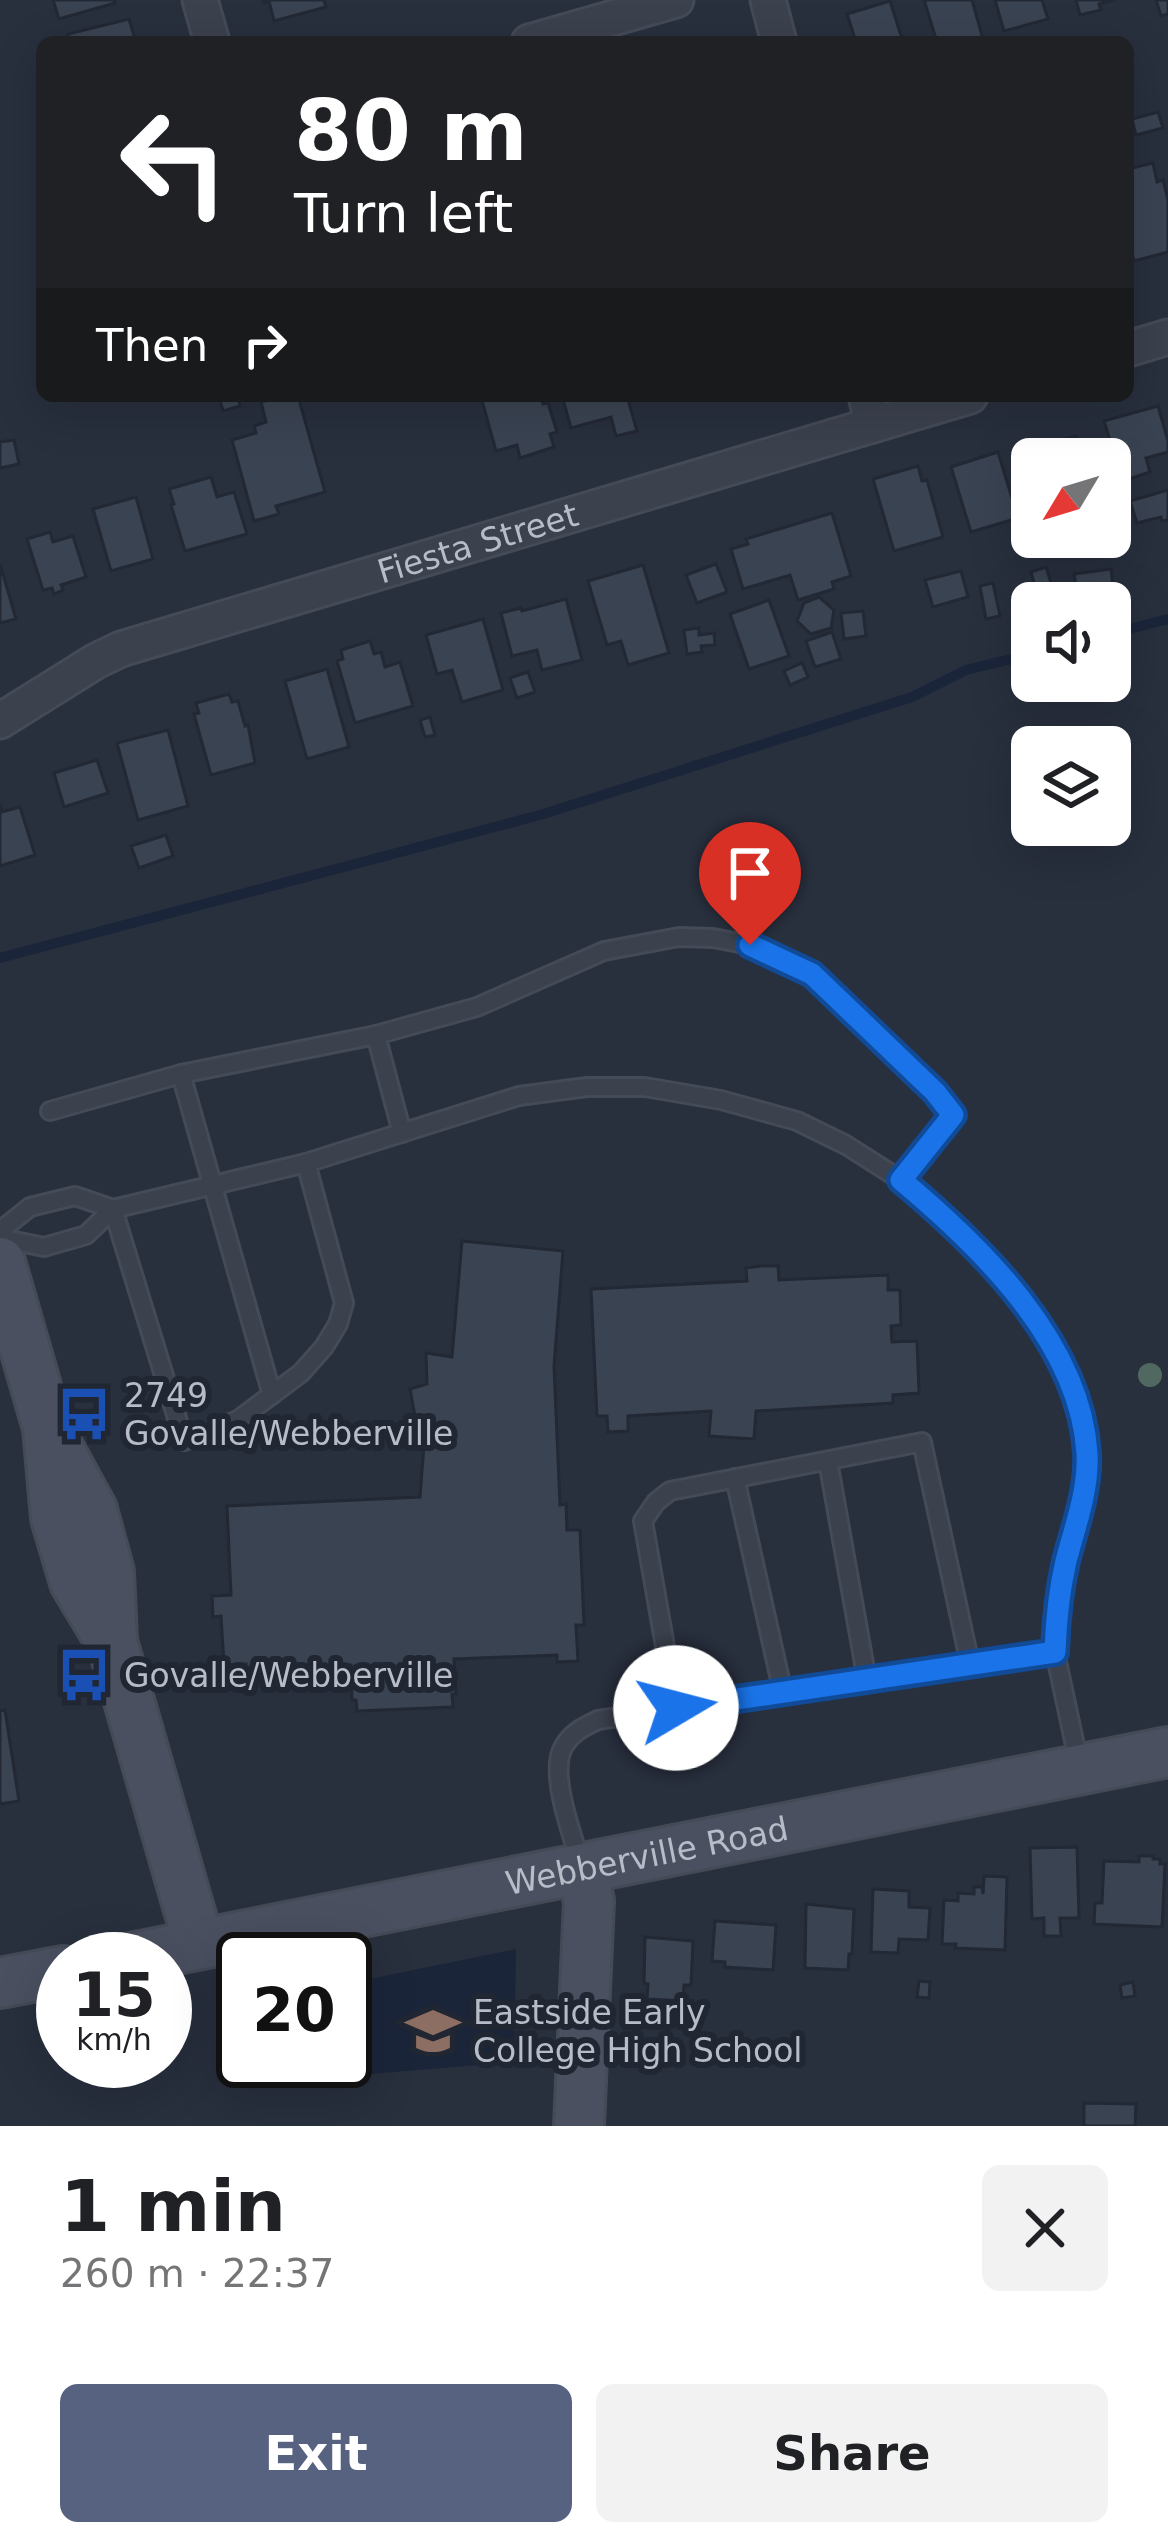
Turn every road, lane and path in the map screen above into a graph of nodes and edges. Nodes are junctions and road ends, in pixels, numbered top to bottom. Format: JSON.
{"nodes":[{"id":1,"x":200,"y":0,"type":"edge"},
{"id":2,"x":676,"y":0,"type":"edge"},
{"id":3,"x":768,"y":0,"type":"edge"},
{"id":4,"x":210,"y":36,"type":"edge"},
{"id":5,"x":550,"y":36,"type":"edge"},
{"id":6,"x":777,"y":36,"type":"edge"},
{"id":7,"x":1168,"y":338,"type":"edge"},
{"id":8,"x":1134,"y":347,"type":"edge"},
{"id":9,"x":930,"y":402,"type":"edge"},
{"id":10,"x":870,"y":411,"type":"edge"},
{"id":11,"x":0,"y":721,"type":"edge"},
{"id":12,"x":376,"y":1035,"type":"junction"},
{"id":13,"x":181,"y":1074,"type":"junction"},
{"id":14,"x":50,"y":1111,"type":"dead end"},
{"id":15,"x":402,"y":1133,"type":"junction"},
{"id":16,"x":306,"y":1162,"type":"junction"},
{"id":17,"x":901,"y":1180,"type":"junction"},
{"id":18,"x":212,"y":1185,"type":"junction"},
{"id":19,"x":112,"y":1209,"type":"junction"},
{"id":20,"x":0,"y":1234,"type":"edge"},
{"id":21,"x":0,"y":1262,"type":"edge"},
{"id":22,"x":272,"y":1395,"type":"junction"},
{"id":23,"x":828,"y":1461,"type":"junction"},
{"id":24,"x":735,"y":1478,"type":"junction"},
{"id":25,"x":1055,"y":1652,"type":"junction"},
{"id":26,"x":970,"y":1664,"type":"junction"},
{"id":27,"x":867,"y":1680,"type":"junction"},
{"id":28,"x":782,"y":1693,"type":"junction"},
{"id":29,"x":676,"y":1708,"type":"junction"},
{"id":30,"x":1168,"y":1752,"type":"edge"},
{"id":31,"x":1081,"y":1771,"type":"junction"},
{"id":32,"x":582,"y":1870,"type":"junction"},
{"id":33,"x":199,"y":1944,"type":"junction"},
{"id":34,"x":192,"y":1945,"type":"edge"},
{"id":35,"x":36,"y":1976,"type":"edge"},
{"id":36,"x":0,"y":1983,"type":"edge"},
{"id":37,"x":579,"y":2126,"type":"edge"}],
"edges":[{"from":1,"to":4,"type":"street"},
{"from":2,"to":5,"type":"street"},
{"from":3,"to":6,"type":"street"},
{"from":7,"to":8,"type":"street"},
{"from":9,"to":10,"type":"street","name":"Fiesta Street"},
{"from":10,"to":11,"type":"street","name":"Fiesta Street"},
{"from":12,"to":13,"type":"lane"},
{"from":12,"to":15,"type":"lane"},
{"from":12,"to":17,"type":"lane"},
{"from":13,"to":14,"type":"lane"},
{"from":13,"to":18,"type":"lane"},
{"from":15,"to":16,"type":"lane"},
{"from":15,"to":17,"type":"lane"},
{"from":16,"to":18,"type":"lane"},
{"from":16,"to":22,"type":"lane"},
{"from":17,"to":25,"type":"lane"},
{"from":18,"to":19,"type":"lane"},
{"from":18,"to":22,"type":"lane"},
{"from":19,"to":20,"type":"lane"},
{"from":19,"to":20,"type":"lane"},
{"from":19,"to":22,"type":"lane"},
{"from":21,"to":33,"type":"street"},
{"from":23,"to":24,"type":"lane"},
{"from":23,"to":26,"type":"lane"},
{"from":23,"to":27,"type":"lane"},
{"from":24,"to":28,"type":"lane"},
{"from":24,"to":29,"type":"lane"},
{"from":25,"to":26,"type":"lane"},
{"from":25,"to":31,"type":"lane"},
{"from":26,"to":27,"type":"lane"},
{"from":27,"to":28,"type":"lane"},
{"from":28,"to":29,"type":"lane"},
{"from":29,"to":32,"type":"lane"},
{"from":30,"to":31,"type":"street","name":"Webberville Road"},
{"from":31,"to":32,"type":"street","name":"Webberville Road"},
{"from":32,"to":33,"type":"street","name":"Webberville Road"},
{"from":32,"to":37,"type":"street"},
{"from":33,"to":34,"type":"street","name":"Webberville Road"},
{"from":35,"to":36,"type":"street"}]}
